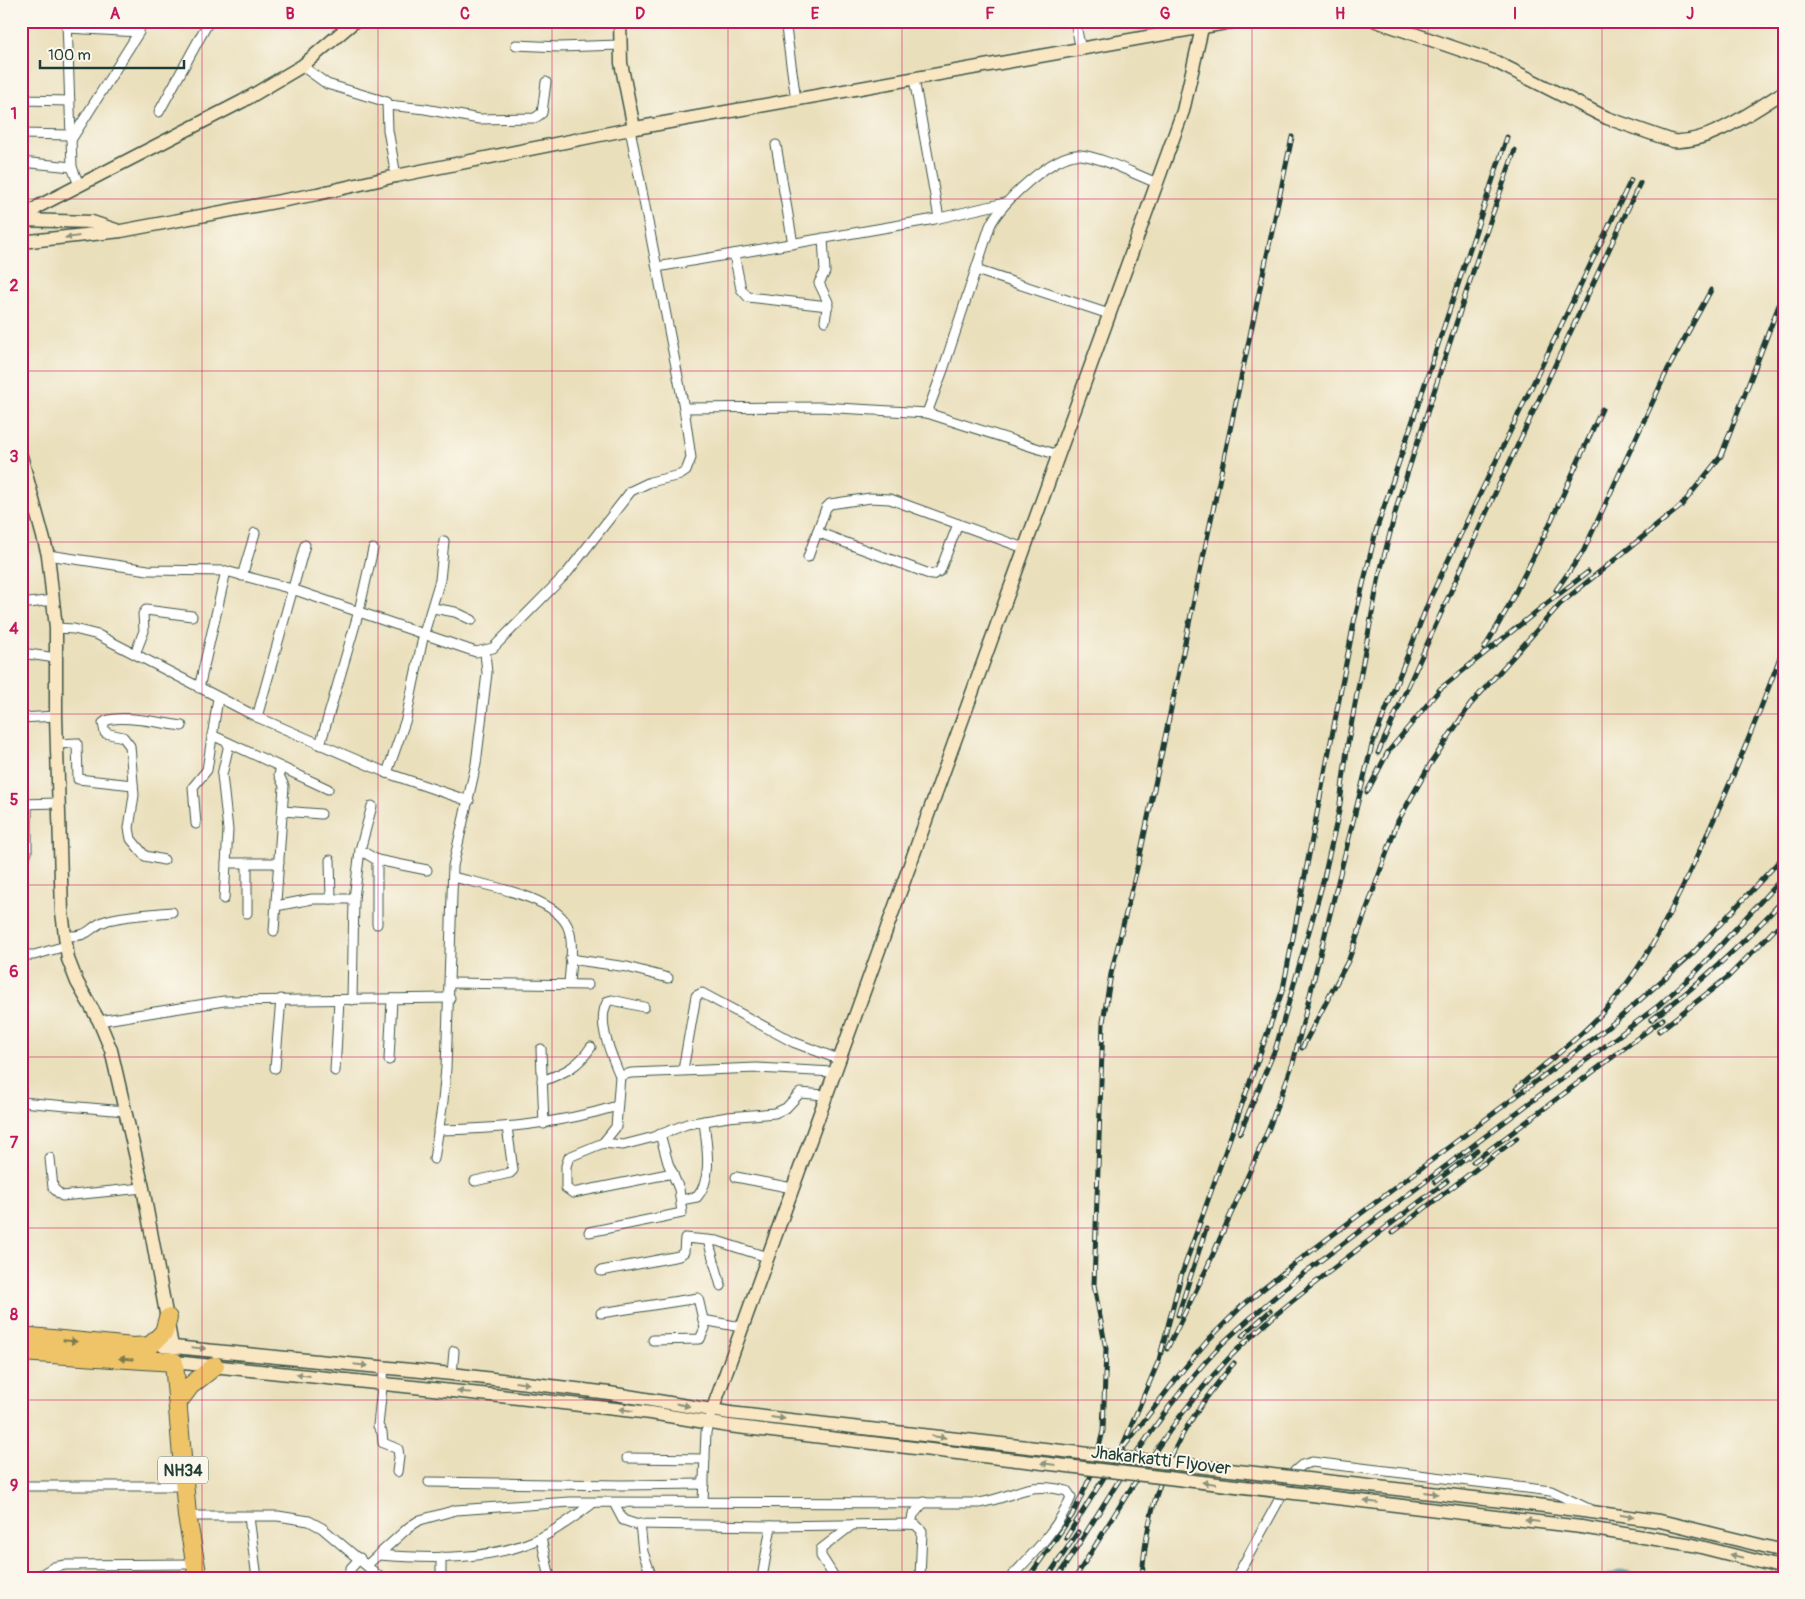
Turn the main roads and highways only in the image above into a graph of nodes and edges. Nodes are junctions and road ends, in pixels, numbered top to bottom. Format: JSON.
{"nodes":[{"id":1,"x":620,"y":21,"type":"edge"},
{"id":2,"x":1237,"y":21,"type":"edge"},
{"id":3,"x":1376,"y":21,"type":"edge"},
{"id":4,"x":349,"y":23,"type":"edge"},
{"id":5,"x":1220,"y":23,"type":"edge"},
{"id":6,"x":1202,"y":28,"type":"junction"},
{"id":7,"x":1784,"y":92,"type":"edge"},
{"id":8,"x":632,"y":129,"type":"junction"},
{"id":9,"x":53,"y":198,"type":"junction"},
{"id":10,"x":21,"y":220,"type":"edge"},
{"id":11,"x":42,"y":220,"type":"junction"},
{"id":12,"x":61,"y":220,"type":"junction"},
{"id":13,"x":120,"y":231,"type":"junction"},
{"id":14,"x":44,"y":240,"type":"junction"},
{"id":15,"x":21,"y":242,"type":"edge"},
{"id":16,"x":22,"y":460,"type":"edge"},
{"id":17,"x":168,"y":1318,"type":"junction"},
{"id":18,"x":21,"y":1336,"type":"edge"},
{"id":19,"x":142,"y":1346,"type":"junction"},
{"id":20,"x":21,"y":1352,"type":"edge"},
{"id":21,"x":173,"y":1354,"type":"junction"},
{"id":22,"x":215,"y":1366,"type":"junction"},
{"id":23,"x":178,"y":1402,"type":"junction"},
{"id":24,"x":712,"y":1410,"type":"junction"},
{"id":25,"x":1784,"y":1551,"type":"edge"},
{"id":26,"x":1784,"y":1568,"type":"edge"},
{"id":27,"x":196,"y":1571,"type":"edge"}],
"edges":[{"from":1,"to":8,"type":"main road"},
{"from":2,"to":5,"type":"main road"},
{"from":3,"to":7,"type":"main road"},
{"from":4,"to":9,"type":"main road"},
{"from":5,"to":6,"type":"main road"},
{"from":6,"to":8,"type":"main road"},
{"from":6,"to":24,"type":"main road"},
{"from":8,"to":13,"type":"main road"},
{"from":9,"to":10,"type":"main road"},
{"from":9,"to":12,"type":"main road"},
{"from":10,"to":11,"type":"main road"},
{"from":11,"to":12,"type":"main road"},
{"from":11,"to":14,"type":"main road"},
{"from":12,"to":13,"type":"main road"},
{"from":13,"to":14,"type":"main road","one_way":true},
{"from":14,"to":15,"type":"main road"},
{"from":16,"to":17,"type":"main road"},
{"from":17,"to":19,"type":"highway"},
{"from":17,"to":21,"type":"main road"},
{"from":18,"to":19,"type":"highway","one_way":true},
{"from":19,"to":21,"type":"main road"},
{"from":21,"to":20,"type":"highway","one_way":true},
{"from":21,"to":22,"type":"main road","name":"Jhakarkatti Flyover"},
{"from":21,"to":23,"type":"highway","number":"NH34"},
{"from":21,"to":24,"type":"main road","name":"Jhakarkatti Flyover","one_way":true},
{"from":22,"to":23,"type":"highway"},
{"from":26,"to":22,"type":"main road","name":"Jhakarkatti Flyover","one_way":true,"bridge":true},
{"from":23,"to":27,"type":"highway","number":"NH34"},
{"from":24,"to":25,"type":"main road","name":"Jhakarkatti Flyover","one_way":true,"bridge":true}]}
